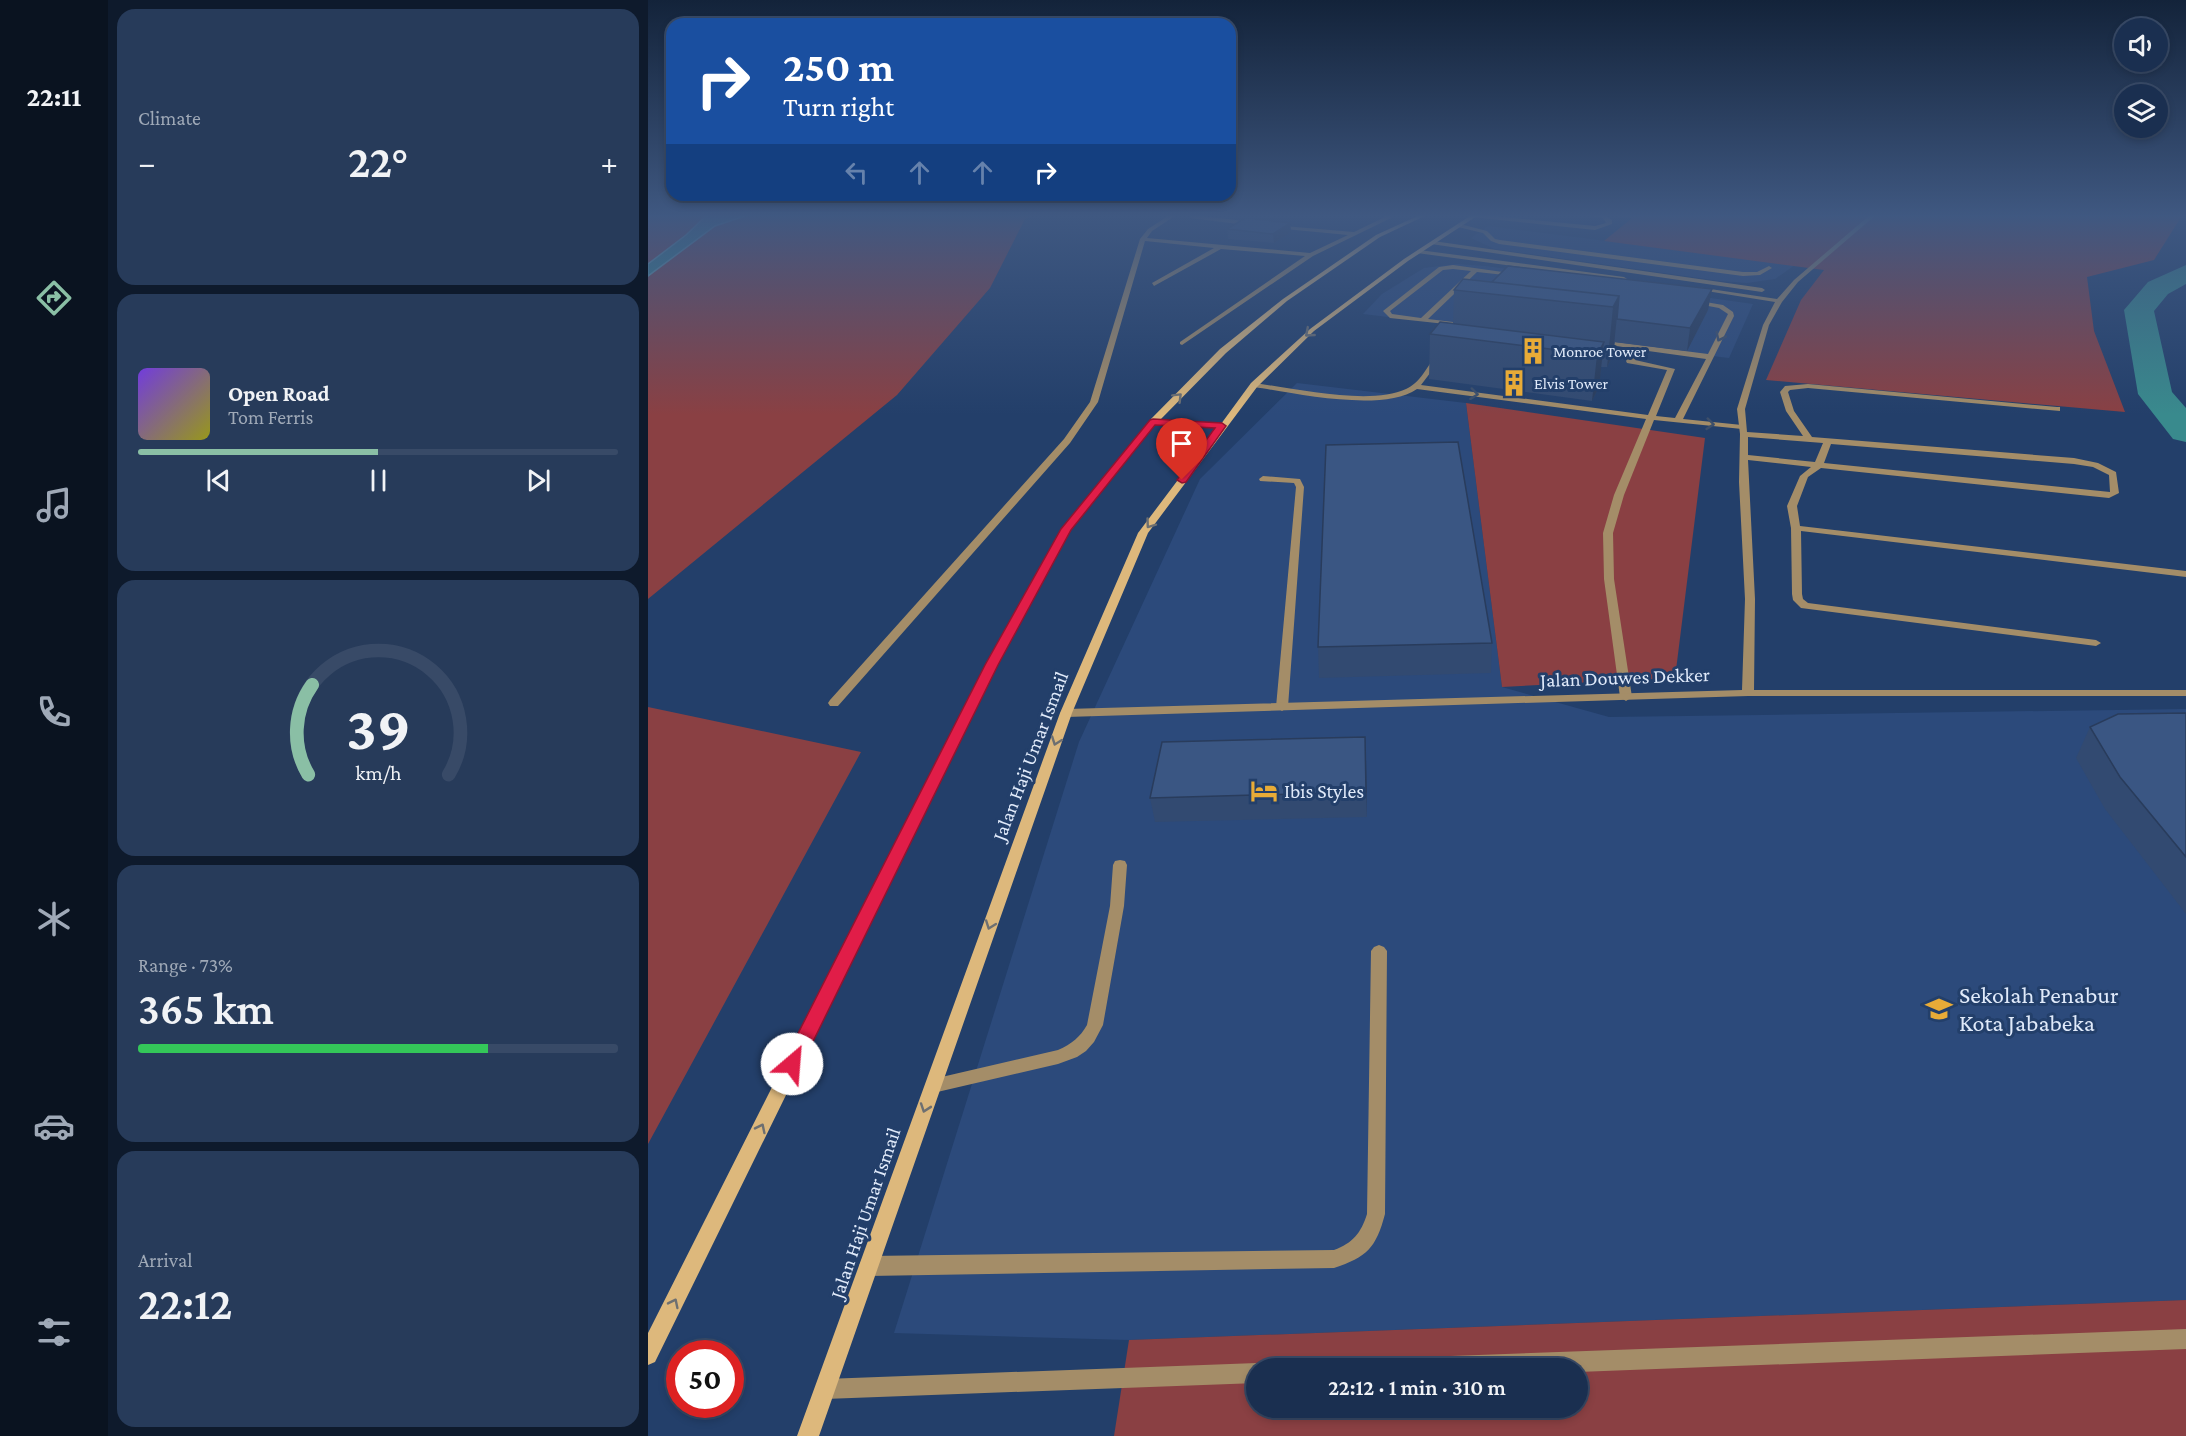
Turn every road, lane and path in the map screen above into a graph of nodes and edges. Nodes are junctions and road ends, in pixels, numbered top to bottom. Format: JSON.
{"nodes":[{"id":1,"x":1130,"y":281,"type":"edge"},
{"id":2,"x":1159,"y":281,"type":"edge"},
{"id":3,"x":1273,"y":281,"type":"edge"},
{"id":4,"x":1313,"y":281,"type":"edge"},
{"id":5,"x":1379,"y":281,"type":"edge"},
{"id":6,"x":1425,"y":281,"type":"edge"},
{"id":7,"x":1464,"y":281,"type":"edge"},
{"id":8,"x":1686,"y":281,"type":"edge"},
{"id":9,"x":1800,"y":281,"type":"edge"},
{"id":10,"x":1154,"y":284,"type":"dead end"},
{"id":11,"x":1684,"y":288,"type":"edge"},
{"id":12,"x":1707,"y":291,"type":"junction"},
{"id":13,"x":1782,"y":297,"type":"junction"},
{"id":14,"x":1685,"y":301,"type":"edge"},
{"id":15,"x":1697,"y":303,"type":"junction"},
{"id":16,"x":1422,"y":321,"type":"junction"},
{"id":17,"x":1456,"y":334,"type":"edge"},
{"id":18,"x":1593,"y":342,"type":"edge"},
{"id":19,"x":1182,"y":343,"type":"dead end"},
{"id":20,"x":1639,"y":348,"type":"junction"},
{"id":21,"x":1443,"y":352,"type":"edge"},
{"id":22,"x":1711,"y":357,"type":"junction"},
{"id":23,"x":1254,"y":385,"type":"junction"},
{"id":24,"x":1416,"y":387,"type":"junction"},
{"id":25,"x":2057,"y":409,"type":"dead end"},
{"id":26,"x":1650,"y":417,"type":"junction"},
{"id":27,"x":1678,"y":421,"type":"junction"},
{"id":28,"x":1153,"y":422,"type":"junction"},
{"id":29,"x":1222,"y":426,"type":"junction"},
{"id":30,"x":1743,"y":431,"type":"junction"},
{"id":31,"x":1810,"y":441,"type":"junction"},
{"id":32,"x":1827,"y":443,"type":"junction"},
{"id":33,"x":1743,"y":457,"type":"junction"},
{"id":34,"x":1818,"y":466,"type":"junction"},
{"id":35,"x":1263,"y":479,"type":"dead end"},
{"id":36,"x":1796,"y":528,"type":"junction"},
{"id":37,"x":2186,"y":574,"type":"edge"},
{"id":38,"x":2096,"y":643,"type":"dead end"},
{"id":39,"x":1748,"y":693,"type":"junction"},
{"id":40,"x":2186,"y":693,"type":"edge"},
{"id":41,"x":1626,"y":697,"type":"junction"},
{"id":42,"x":834,"y":703,"type":"dead end"},
{"id":43,"x":1282,"y":707,"type":"junction"},
{"id":44,"x":1066,"y":713,"type":"junction"},
{"id":45,"x":1120,"y":865,"type":"dead end"},
{"id":46,"x":1379,"y":951,"type":"dead end"},
{"id":47,"x":933,"y":1086,"type":"junction"},
{"id":48,"x":869,"y":1266,"type":"junction"},
{"id":49,"x":2186,"y":1339,"type":"edge"},
{"id":50,"x":648,"y":1355,"type":"edge"},
{"id":51,"x":1588,"y":1361,"type":"edge"},
{"id":52,"x":1246,"y":1373,"type":"edge"},
{"id":53,"x":825,"y":1389,"type":"junction"},
{"id":54,"x":808,"y":1436,"type":"edge"}],
"edges":[{"from":1,"to":42,"type":"street"},
{"from":2,"to":10,"type":"street"},
{"from":3,"to":19,"type":"street"},
{"from":28,"to":4,"type":"main road","one_way":true},
{"from":5,"to":23,"type":"main road","name":"Jalan Haji Umar Ismail","one_way":true},
{"from":6,"to":16,"type":"street"},
{"from":7,"to":16,"type":"street"},
{"from":8,"to":13,"type":"street"},
{"from":9,"to":13,"type":"street"},
{"from":11,"to":12,"type":"street"},
{"from":12,"to":13,"type":"street"},
{"from":12,"to":15,"type":"street"},
{"from":13,"to":30,"type":"street"},
{"from":14,"to":15,"type":"street"},
{"from":15,"to":22,"type":"street","one_way":true},
{"from":16,"to":17,"type":"street"},
{"from":18,"to":20,"type":"street"},
{"from":20,"to":22,"type":"street"},
{"from":20,"to":26,"type":"street"},
{"from":21,"to":24,"type":"street"},
{"from":22,"to":27,"type":"street"},
{"from":23,"to":24,"type":"street"},
{"from":23,"to":29,"type":"main road","name":"Jalan Haji Umar Ismail"},
{"from":24,"to":26,"type":"street","one_way":true},
{"from":25,"to":31,"type":"street"},
{"from":26,"to":27,"type":"street"},
{"from":26,"to":41,"type":"street"},
{"from":27,"to":30,"type":"street","one_way":true},
{"from":28,"to":29,"type":"main road"},
{"from":50,"to":28,"type":"main road","one_way":true},
{"from":29,"to":44,"type":"main road","name":"Jalan Haji Umar Ismail","one_way":true},
{"from":30,"to":31,"type":"street"},
{"from":30,"to":33,"type":"street"},
{"from":31,"to":32,"type":"street"},
{"from":32,"to":34,"type":"street"},
{"from":32,"to":34,"type":"street"},
{"from":33,"to":34,"type":"street"},
{"from":33,"to":39,"type":"street"},
{"from":34,"to":36,"type":"street"},
{"from":35,"to":43,"type":"street"},
{"from":36,"to":37,"type":"street"},
{"from":36,"to":38,"type":"street"},
{"from":39,"to":40,"type":"street","name":"Jalan Douwes Dekker"},
{"from":39,"to":41,"type":"street","name":"Jalan Douwes Dekker"},
{"from":41,"to":43,"type":"street","name":"Jalan Douwes Dekker"},
{"from":43,"to":44,"type":"street","name":"Jalan Douwes Dekker"},
{"from":44,"to":47,"type":"main road","name":"Jalan Haji Umar Ismail","one_way":true},
{"from":45,"to":47,"type":"street"},
{"from":46,"to":48,"type":"street"},
{"from":47,"to":48,"type":"main road","name":"Jalan Haji Umar Ismail","one_way":true},
{"from":48,"to":53,"type":"main road","name":"Jalan Haji Umar Ismail"},
{"from":49,"to":51,"type":"street"},
{"from":52,"to":53,"type":"street"},
{"from":53,"to":54,"type":"main road","name":"Jalan Haji Umar Ismail"}]}
